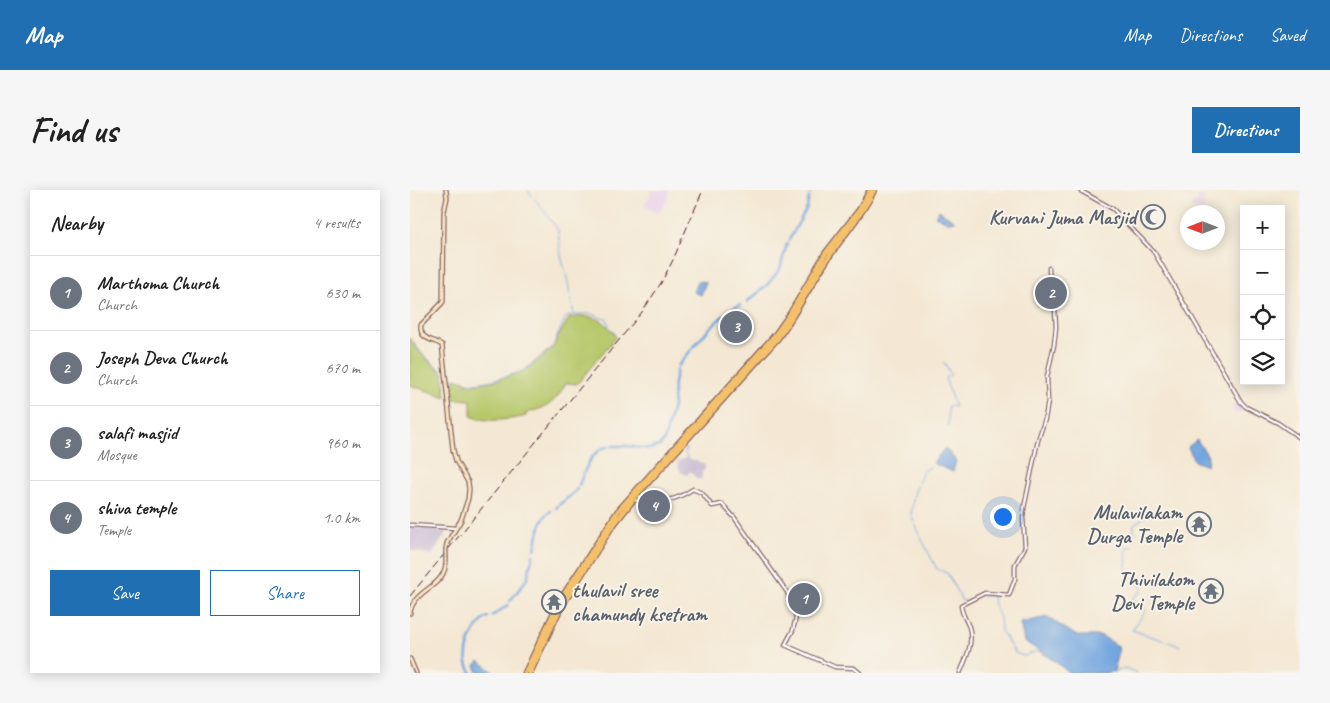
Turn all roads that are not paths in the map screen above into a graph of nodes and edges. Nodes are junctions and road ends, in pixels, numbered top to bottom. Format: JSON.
{"nodes":[{"id":1,"x":446,"y":190,"type":"edge"},
{"id":2,"x":870,"y":190,"type":"edge"},
{"id":3,"x":874,"y":190,"type":"edge"},
{"id":4,"x":1079,"y":190,"type":"edge"},
{"id":5,"x":1049,"y":268,"type":"dead end"},
{"id":6,"x":1300,"y":438,"type":"edge"},
{"id":7,"x":636,"y":493,"type":"junction"},
{"id":8,"x":643,"y":500,"type":"junction"},
{"id":9,"x":629,"y":501,"type":"junction"},
{"id":10,"x":410,"y":525,"type":"edge"},
{"id":11,"x":456,"y":528,"type":"junction"},
{"id":12,"x":410,"y":613,"type":"edge"},
{"id":13,"x":410,"y":659,"type":"edge"},
{"id":14,"x":416,"y":673,"type":"edge"},
{"id":15,"x":525,"y":673,"type":"edge"},
{"id":16,"x":530,"y":673,"type":"edge"},
{"id":17,"x":860,"y":673,"type":"edge"},
{"id":18,"x":960,"y":673,"type":"edge"}],
"edges":[{"from":1,"to":11,"type":"main road"},
{"from":2,"to":7,"type":"main road"},
{"from":3,"to":7,"type":"main road"},
{"from":4,"to":6,"type":"street"},
{"from":5,"to":18,"type":"street"},
{"from":7,"to":8,"type":"street"},
{"from":7,"to":9,"type":"main road"},
{"from":8,"to":9,"type":"street"},
{"from":8,"to":17,"type":"street"},
{"from":9,"to":15,"type":"main road"},
{"from":9,"to":16,"type":"main road"},
{"from":10,"to":11,"type":"street"},
{"from":11,"to":12,"type":"main road","bridge":true},
{"from":13,"to":14,"type":"main road"}]}
